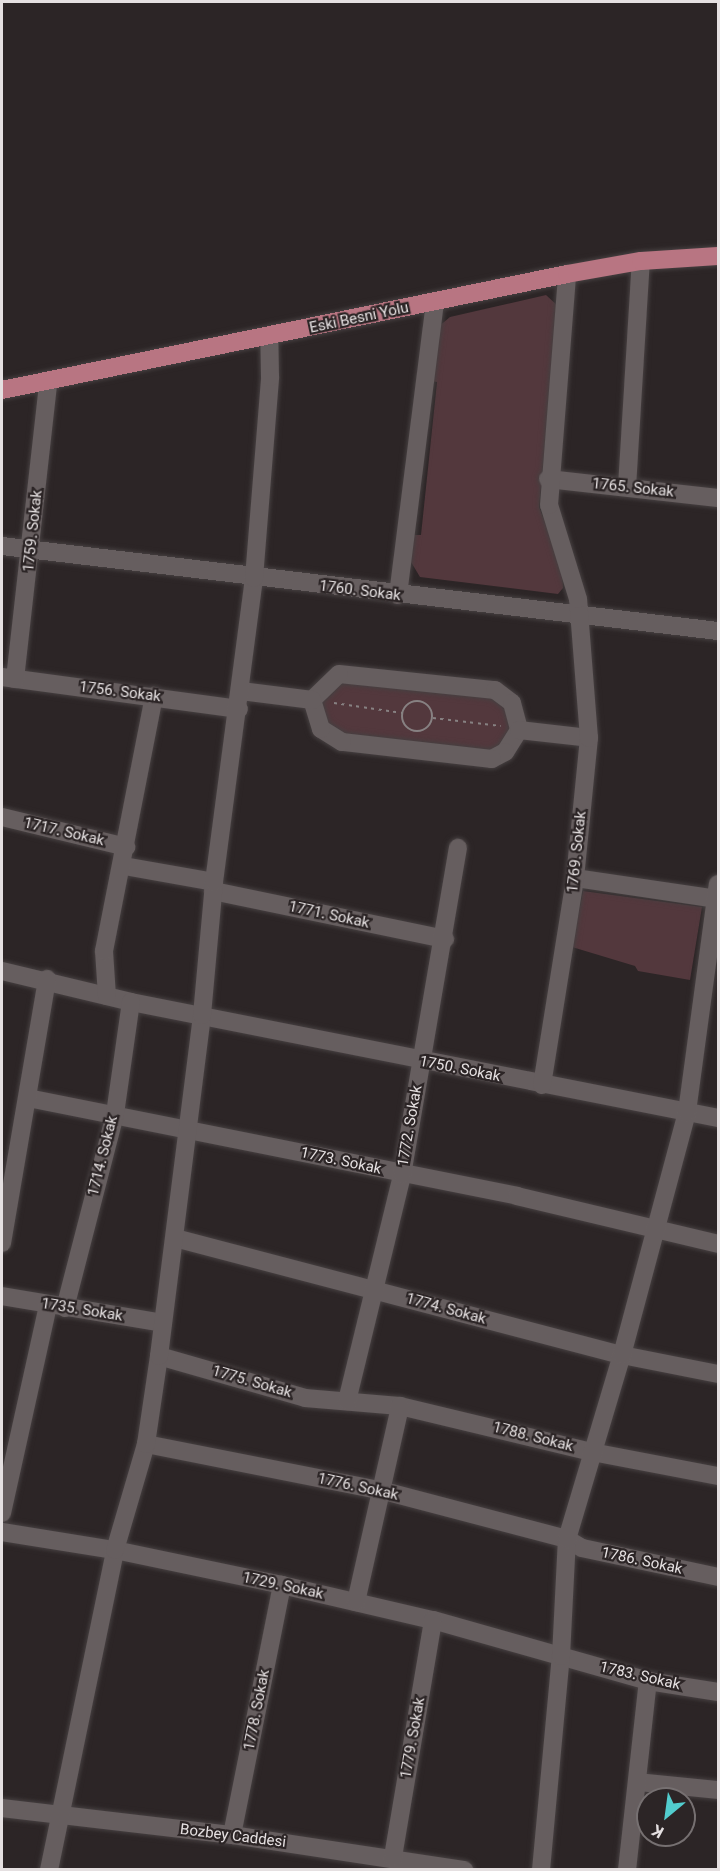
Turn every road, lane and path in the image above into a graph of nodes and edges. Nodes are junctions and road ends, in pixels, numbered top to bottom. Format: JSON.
{"nodes":[{"id":1,"x":718,"y":256,"type":"edge"},
{"id":2,"x":641,"y":261,"type":"junction"},
{"id":3,"x":567,"y":274,"type":"junction"},
{"id":4,"x":435,"y":302,"type":"junction"},
{"id":5,"x":268,"y":338,"type":"junction"},
{"id":6,"x":48,"y":383,"type":"junction"},
{"id":7,"x":2,"y":390,"type":"edge"},
{"id":8,"x":548,"y":478,"type":"junction"},
{"id":9,"x":627,"y":487,"type":"junction"},
{"id":10,"x":718,"y":498,"type":"edge"},
{"id":11,"x":2,"y":546,"type":"edge"},
{"id":12,"x":31,"y":550,"type":"junction"},
{"id":13,"x":254,"y":578,"type":"junction"},
{"id":14,"x":398,"y":595,"type":"junction"},
{"id":15,"x":580,"y":617,"type":"junction"},
{"id":16,"x":718,"y":631,"type":"edge"},
{"id":17,"x":8,"y":678,"type":"edge"},
{"id":18,"x":241,"y":691,"type":"junction"},
{"id":19,"x":154,"y":696,"type":"junction"},
{"id":20,"x":312,"y":700,"type":"junction"},
{"id":21,"x":239,"y":709,"type":"junction"},
{"id":22,"x":402,"y":713,"type":"junction"},
{"id":23,"x":432,"y":718,"type":"junction"},
{"id":24,"x":519,"y":730,"type":"junction"},
{"id":25,"x":589,"y":738,"type":"junction"},
{"id":26,"x":2,"y":817,"type":"edge"},
{"id":27,"x":126,"y":847,"type":"junction"},
{"id":28,"x":458,"y":848,"type":"dead end"},
{"id":29,"x":124,"y":866,"type":"junction"},
{"id":30,"x":575,"y":878,"type":"junction"},
{"id":31,"x":213,"y":887,"type":"junction"},
{"id":32,"x":718,"y":894,"type":"edge"},
{"id":33,"x":445,"y":939,"type":"junction"},
{"id":34,"x":2,"y":971,"type":"edge"},
{"id":35,"x":47,"y":979,"type":"junction"},
{"id":36,"x":107,"y":996,"type":"junction"},
{"id":37,"x":131,"y":1002,"type":"junction"},
{"id":38,"x":202,"y":1015,"type":"junction"},
{"id":39,"x":422,"y":1061,"type":"junction"},
{"id":40,"x":542,"y":1085,"type":"junction"},
{"id":41,"x":28,"y":1098,"type":"junction"},
{"id":42,"x":687,"y":1112,"type":"junction"},
{"id":43,"x":114,"y":1114,"type":"junction"},
{"id":44,"x":718,"y":1118,"type":"edge"},
{"id":45,"x":188,"y":1128,"type":"junction"},
{"id":46,"x":8,"y":1166,"type":"edge"},
{"id":47,"x":402,"y":1175,"type":"junction"},
{"id":48,"x":654,"y":1228,"type":"junction"},
{"id":49,"x":174,"y":1238,"type":"junction"},
{"id":50,"x":2,"y":1243,"type":"edge"},
{"id":51,"x":718,"y":1244,"type":"edge"},
{"id":52,"x":375,"y":1290,"type":"junction"},
{"id":53,"x":2,"y":1296,"type":"edge"},
{"id":54,"x":56,"y":1306,"type":"junction"},
{"id":55,"x":163,"y":1323,"type":"junction"},
{"id":56,"x":622,"y":1355,"type":"junction"},
{"id":57,"x":159,"y":1356,"type":"junction"},
{"id":58,"x":718,"y":1374,"type":"edge"},
{"id":59,"x":347,"y":1401,"type":"junction"},
{"id":60,"x":400,"y":1406,"type":"junction"},
{"id":61,"x":146,"y":1444,"type":"junction"},
{"id":62,"x":592,"y":1452,"type":"junction"},
{"id":63,"x":718,"y":1476,"type":"edge"},
{"id":64,"x":384,"y":1491,"type":"junction"},
{"id":65,"x":2,"y":1513,"type":"edge"},
{"id":66,"x":2,"y":1532,"type":"edge"},
{"id":67,"x":567,"y":1539,"type":"junction"},
{"id":68,"x":115,"y":1550,"type":"junction"},
{"id":69,"x":718,"y":1577,"type":"edge"},
{"id":70,"x":282,"y":1585,"type":"junction"},
{"id":71,"x":356,"y":1602,"type":"junction"},
{"id":72,"x":433,"y":1620,"type":"junction"},
{"id":73,"x":561,"y":1656,"type":"junction"},
{"id":74,"x":648,"y":1681,"type":"junction"},
{"id":75,"x":718,"y":1692,"type":"edge"},
{"id":76,"x":638,"y":1782,"type":"junction"},
{"id":77,"x":718,"y":1790,"type":"edge"},
{"id":78,"x":2,"y":1808,"type":"edge"},
{"id":79,"x":61,"y":1815,"type":"junction"},
{"id":80,"x":232,"y":1835,"type":"junction"},
{"id":81,"x":393,"y":1857,"type":"junction"},
{"id":82,"x":421,"y":1866,"type":"edge"},
{"id":83,"x":49,"y":1869,"type":"edge"},
{"id":84,"x":464,"y":1869,"type":"edge"},
{"id":85,"x":541,"y":1869,"type":"edge"},
{"id":86,"x":627,"y":1869,"type":"edge"}],
"edges":[{"from":1,"to":2,"type":"main road","name":"Eski Besni Yolu"},
{"from":2,"to":3,"type":"main road","name":"Eski Besni Yolu"},
{"from":2,"to":9,"type":"street"},
{"from":3,"to":4,"type":"main road","name":"Eski Besni Yolu"},
{"from":3,"to":8,"type":"street","name":"1769. Sokak"},
{"from":4,"to":5,"type":"main road","name":"Eski Besni Yolu"},
{"from":4,"to":14,"type":"street"},
{"from":5,"to":6,"type":"main road","name":"Eski Besni Yolu"},
{"from":5,"to":13,"type":"street"},
{"from":6,"to":7,"type":"main road","name":"Eski Besni Yolu"},
{"from":6,"to":12,"type":"street","name":"1759. Sokak"},
{"from":8,"to":9,"type":"street","name":"1765. Sokak"},
{"from":8,"to":15,"type":"street","name":"1769. Sokak"},
{"from":9,"to":10,"type":"street","name":"1765. Sokak"},
{"from":11,"to":12,"type":"street","name":"1760. Sokak"},
{"from":12,"to":13,"type":"street","name":"1760. Sokak"},
{"from":12,"to":17,"type":"street","name":"1759. Sokak"},
{"from":13,"to":14,"type":"street","name":"1760. Sokak"},
{"from":13,"to":18,"type":"street"},
{"from":14,"to":15,"type":"street","name":"1760. Sokak"},
{"from":15,"to":16,"type":"street","name":"1760. Sokak"},
{"from":15,"to":25,"type":"street","name":"1769. Sokak"},
{"from":17,"to":19,"type":"street","name":"1756. Sokak"},
{"from":18,"to":20,"type":"street"},
{"from":18,"to":21,"type":"street"},
{"from":19,"to":21,"type":"street","name":"1756. Sokak"},
{"from":19,"to":27,"type":"street"},
{"from":20,"to":22,"type":"path"},
{"from":20,"to":24,"type":"street"},
{"from":20,"to":24,"type":"street"},
{"from":21,"to":31,"type":"street"},
{"from":22,"to":23,"type":"path"},
{"from":22,"to":23,"type":"path"},
{"from":23,"to":24,"type":"path"},
{"from":24,"to":25,"type":"street"},
{"from":25,"to":30,"type":"street","name":"1769. Sokak"},
{"from":26,"to":27,"type":"street","name":"1717. Sokak"},
{"from":27,"to":29,"type":"street"},
{"from":28,"to":33,"type":"street","name":"1772. Sokak"},
{"from":29,"to":31,"type":"street","name":"1771. Sokak"},
{"from":29,"to":36,"type":"street"},
{"from":30,"to":32,"type":"street"},
{"from":30,"to":40,"type":"street","name":"1769. Sokak"},
{"from":31,"to":33,"type":"street","name":"1771. Sokak"},
{"from":31,"to":38,"type":"street"},
{"from":32,"to":42,"type":"street"},
{"from":33,"to":39,"type":"street","name":"1772. Sokak"},
{"from":34,"to":35,"type":"street","name":"1750. Sokak"},
{"from":35,"to":36,"type":"street","name":"1750. Sokak"},
{"from":35,"to":41,"type":"street"},
{"from":36,"to":37,"type":"street","name":"1750. Sokak"},
{"from":37,"to":38,"type":"street","name":"1750. Sokak"},
{"from":37,"to":43,"type":"street","name":"1714. Sokak"},
{"from":38,"to":39,"type":"street","name":"1750. Sokak"},
{"from":38,"to":45,"type":"street"},
{"from":39,"to":40,"type":"street","name":"1750. Sokak"},
{"from":39,"to":47,"type":"street","name":"1772. Sokak"},
{"from":40,"to":42,"type":"street","name":"1750. Sokak"},
{"from":41,"to":43,"type":"street","name":"1773. Sokak"},
{"from":41,"to":46,"type":"street"},
{"from":42,"to":44,"type":"street","name":"1750. Sokak"},
{"from":42,"to":48,"type":"street"},
{"from":43,"to":45,"type":"street","name":"1773. Sokak"},
{"from":43,"to":54,"type":"street","name":"1714. Sokak"},
{"from":45,"to":47,"type":"street","name":"1773. Sokak"},
{"from":45,"to":49,"type":"street"},
{"from":46,"to":50,"type":"street"},
{"from":47,"to":48,"type":"street","name":"1773. Sokak"},
{"from":47,"to":52,"type":"street","name":"1772. Sokak"},
{"from":48,"to":51,"type":"street","name":"1773. Sokak"},
{"from":48,"to":56,"type":"street"},
{"from":49,"to":52,"type":"street","name":"1774. Sokak"},
{"from":49,"to":55,"type":"street"},
{"from":52,"to":56,"type":"street","name":"1774. Sokak"},
{"from":52,"to":59,"type":"street","name":"1772. Sokak"},
{"from":53,"to":54,"type":"street","name":"1735. Sokak"},
{"from":54,"to":55,"type":"street","name":"1735. Sokak"},
{"from":54,"to":65,"type":"street","name":"1714. Sokak"},
{"from":55,"to":57,"type":"street"},
{"from":56,"to":58,"type":"street","name":"1774. Sokak"},
{"from":56,"to":62,"type":"street"},
{"from":57,"to":59,"type":"street","name":"1775. Sokak"},
{"from":57,"to":61,"type":"street"},
{"from":59,"to":60,"type":"street","name":"1788. Sokak"},
{"from":60,"to":62,"type":"street","name":"1788. Sokak"},
{"from":60,"to":64,"type":"street"},
{"from":61,"to":64,"type":"street","name":"1776. Sokak"},
{"from":61,"to":68,"type":"street"},
{"from":62,"to":63,"type":"street","name":"1788. Sokak"},
{"from":62,"to":67,"type":"street"},
{"from":64,"to":67,"type":"street","name":"1776. Sokak"},
{"from":64,"to":71,"type":"street"},
{"from":66,"to":68,"type":"street","name":"1729. Sokak"},
{"from":67,"to":69,"type":"street","name":"1786. Sokak"},
{"from":67,"to":73,"type":"street"},
{"from":68,"to":70,"type":"street","name":"1729. Sokak"},
{"from":68,"to":79,"type":"street"},
{"from":70,"to":71,"type":"street","name":"1729. Sokak"},
{"from":70,"to":80,"type":"street","name":"1778. Sokak"},
{"from":71,"to":72,"type":"street","name":"1729. Sokak"},
{"from":72,"to":73,"type":"street","name":"1729. Sokak"},
{"from":72,"to":81,"type":"street","name":"1779. Sokak"},
{"from":73,"to":74,"type":"street","name":"1783. Sokak"},
{"from":73,"to":85,"type":"street"},
{"from":74,"to":75,"type":"street","name":"1783. Sokak"},
{"from":74,"to":76,"type":"street"},
{"from":76,"to":77,"type":"street"},
{"from":76,"to":86,"type":"street"},
{"from":78,"to":79,"type":"street","name":"Bozbey Caddesi"},
{"from":79,"to":80,"type":"street","name":"Bozbey Caddesi"},
{"from":79,"to":83,"type":"street"},
{"from":80,"to":81,"type":"street","name":"Bozbey Caddesi"},
{"from":81,"to":82,"type":"street","name":"Bozbey Caddesi"},
{"from":82,"to":84,"type":"street","name":"Bozbey Caddesi"}]}
